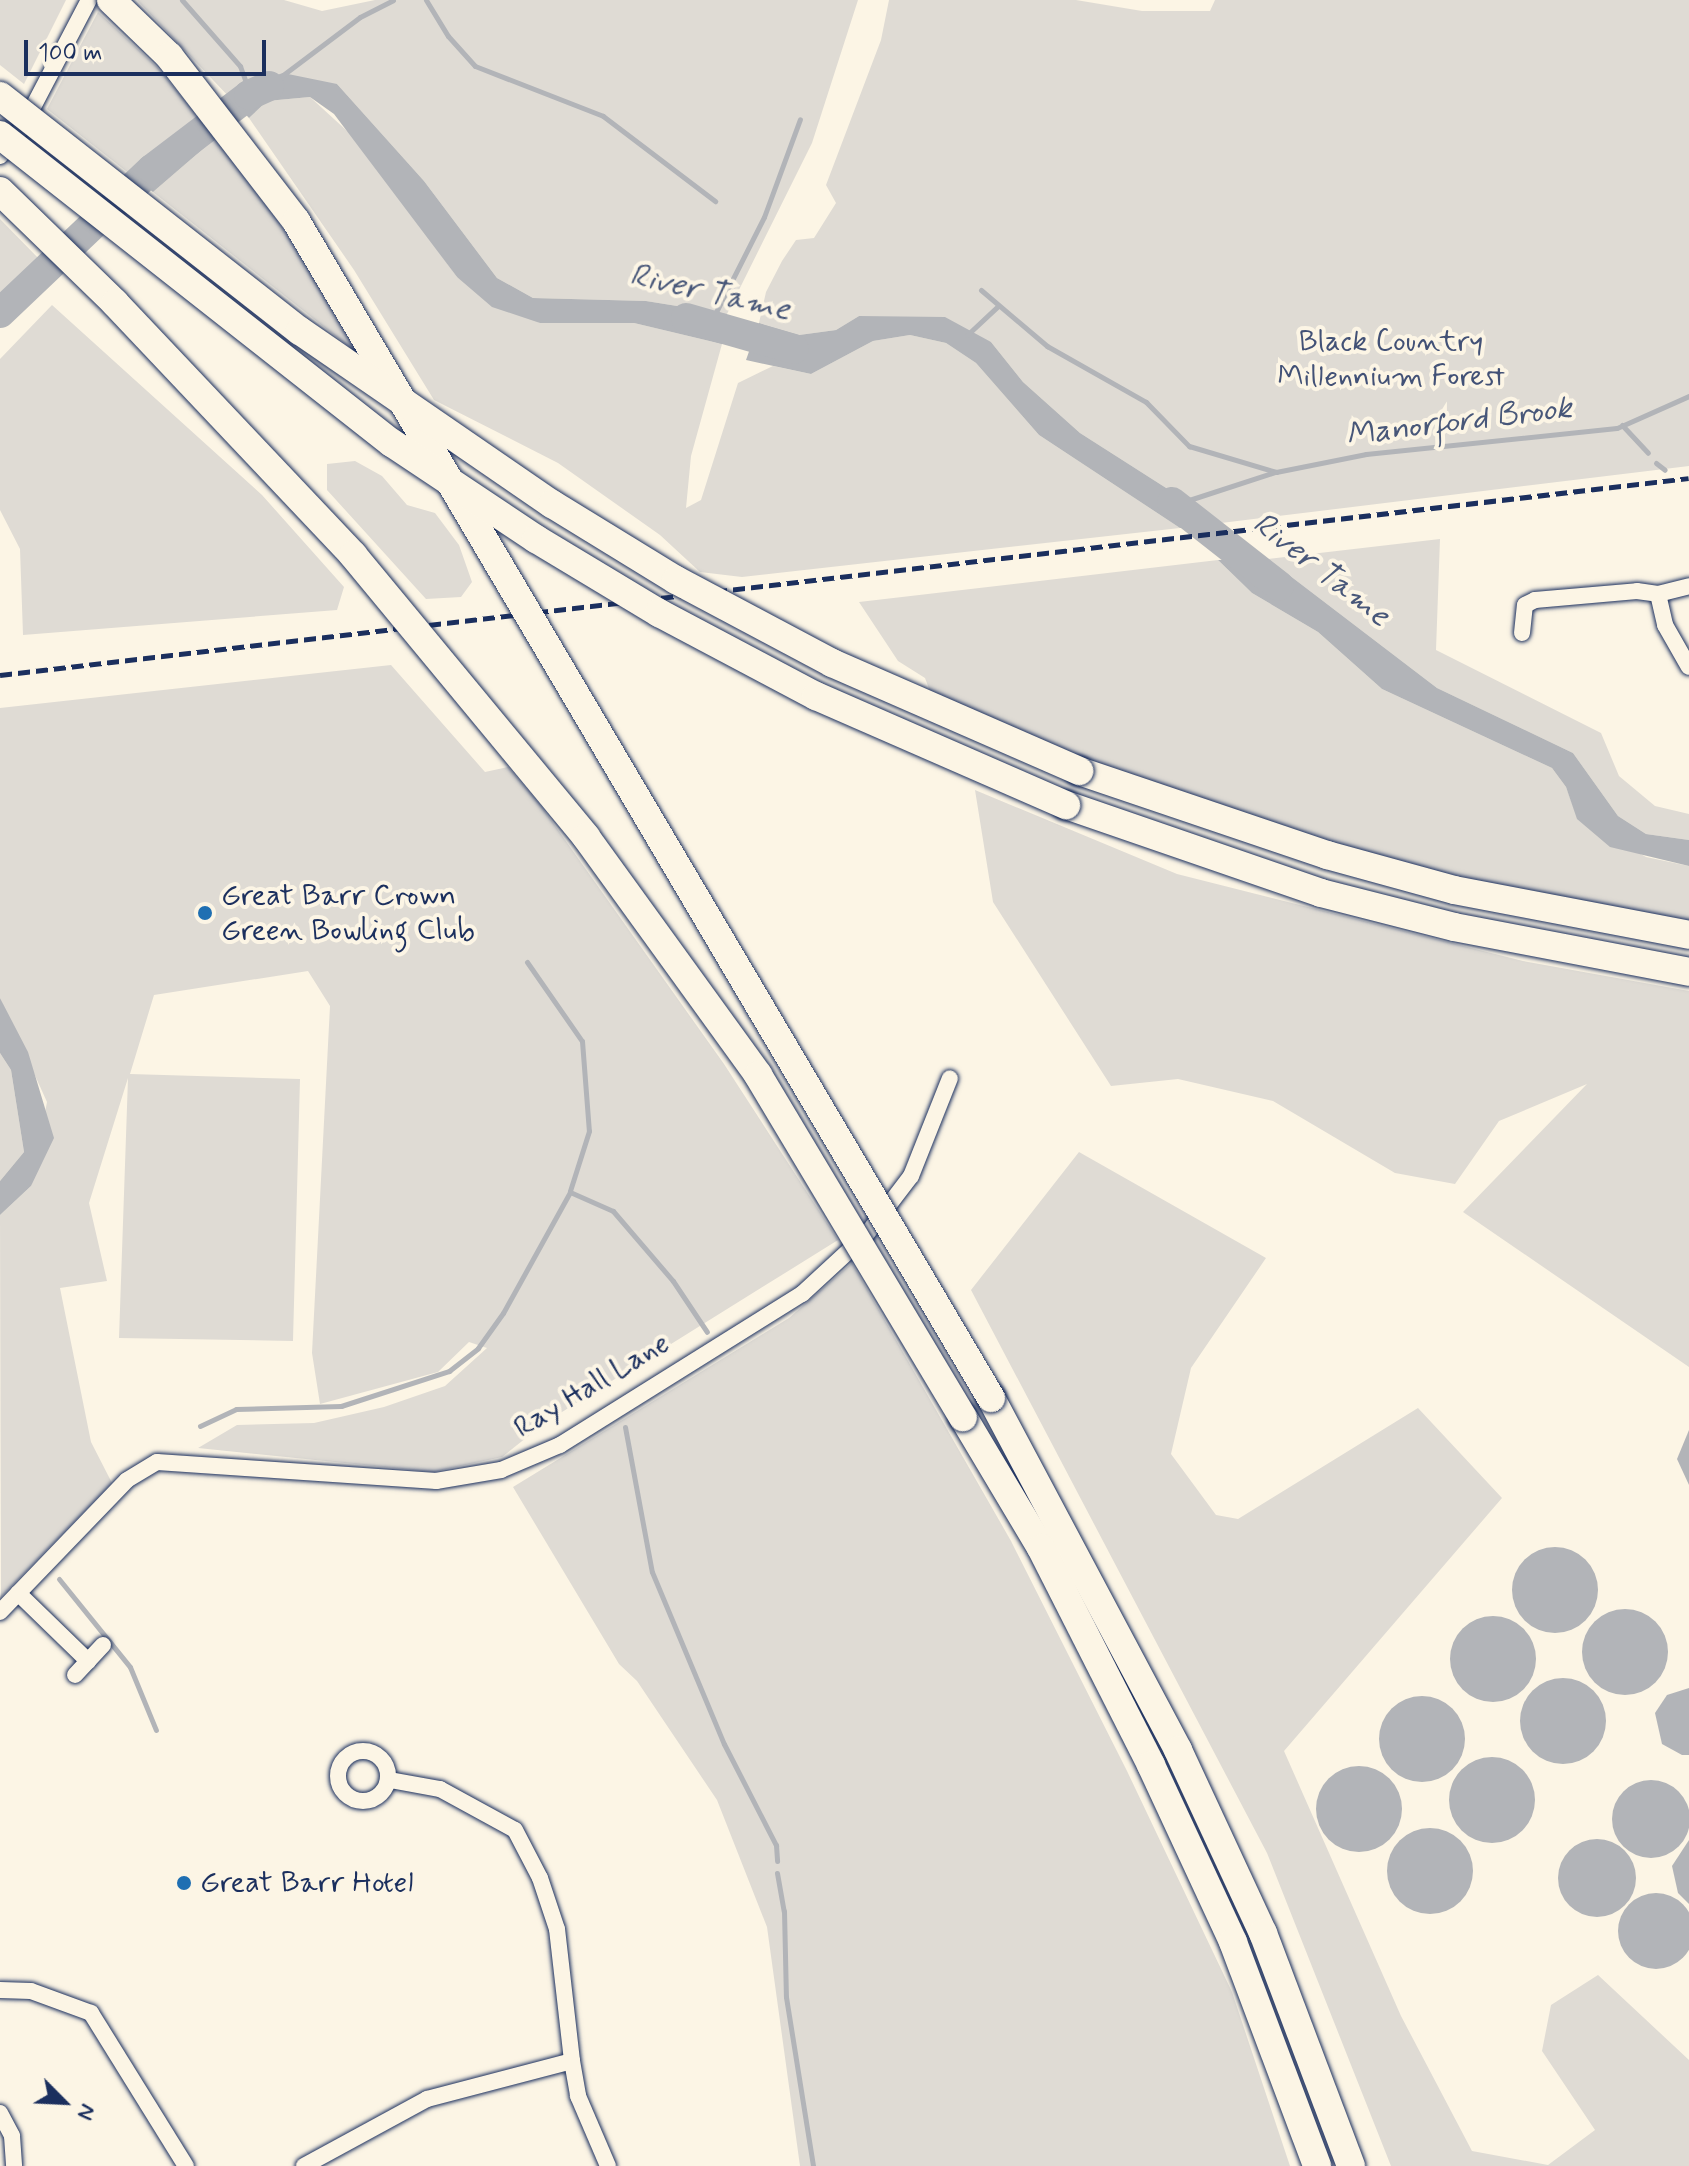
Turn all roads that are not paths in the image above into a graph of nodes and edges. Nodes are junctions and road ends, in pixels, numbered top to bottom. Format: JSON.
{"nodes":[{"id":1,"x":89,"y":0,"type":"edge"},
{"id":2,"x":111,"y":0,"type":"edge"},
{"id":3,"x":0,"y":96,"type":"edge"},
{"id":4,"x":0,"y":135,"type":"edge"},
{"id":5,"x":0,"y":156,"type":"edge"},
{"id":6,"x":0,"y":191,"type":"edge"},
{"id":7,"x":1689,"y":586,"type":"edge"},
{"id":8,"x":1658,"y":594,"type":"junction"},
{"id":9,"x":1522,"y":633,"type":"dead end"},
{"id":10,"x":1689,"y":667,"type":"edge"},
{"id":11,"x":1689,"y":935,"type":"edge"},
{"id":12,"x":1689,"y":972,"type":"edge"},
{"id":13,"x":950,"y":1078,"type":"dead end"},
{"id":14,"x":18,"y":1593,"type":"junction"},
{"id":15,"x":1,"y":1609,"type":"edge"},
{"id":16,"x":103,"y":1645,"type":"dead end"},
{"id":17,"x":88,"y":1661,"type":"junction"},
{"id":18,"x":75,"y":1675,"type":"dead end"},
{"id":19,"x":390,"y":1780,"type":"dead end"},
{"id":20,"x":0,"y":1990,"type":"edge"},
{"id":21,"x":572,"y":2061,"type":"junction"},
{"id":22,"x":0,"y":2113,"type":"edge"},
{"id":23,"x":14,"y":2166,"type":"edge"},
{"id":24,"x":186,"y":2166,"type":"edge"},
{"id":25,"x":304,"y":2166,"type":"edge"},
{"id":26,"x":608,"y":2166,"type":"edge"},
{"id":27,"x":1317,"y":2166,"type":"edge"},
{"id":28,"x":1351,"y":2166,"type":"edge"}],
"edges":[{"from":1,"to":5,"type":"street"},
{"from":2,"to":28,"type":"highway","bridge":true},
{"from":3,"to":11,"type":"highway","bridge":true},
{"from":4,"to":12,"type":"highway","bridge":true},
{"from":6,"to":27,"type":"highway","bridge":true},
{"from":7,"to":8,"type":"street"},
{"from":8,"to":9,"type":"street"},
{"from":8,"to":10,"type":"street"},
{"from":13,"to":14,"type":"street","name":"Ray Hall Lane"},
{"from":14,"to":15,"type":"street","name":"Ray Hall Lane"},
{"from":14,"to":17,"type":"street"},
{"from":16,"to":17,"type":"street"},
{"from":17,"to":18,"type":"street"},
{"from":19,"to":21,"type":"street"},
{"from":20,"to":24,"type":"street"},
{"from":21,"to":25,"type":"street"},
{"from":21,"to":26,"type":"street"},
{"from":22,"to":23,"type":"street"}]}
